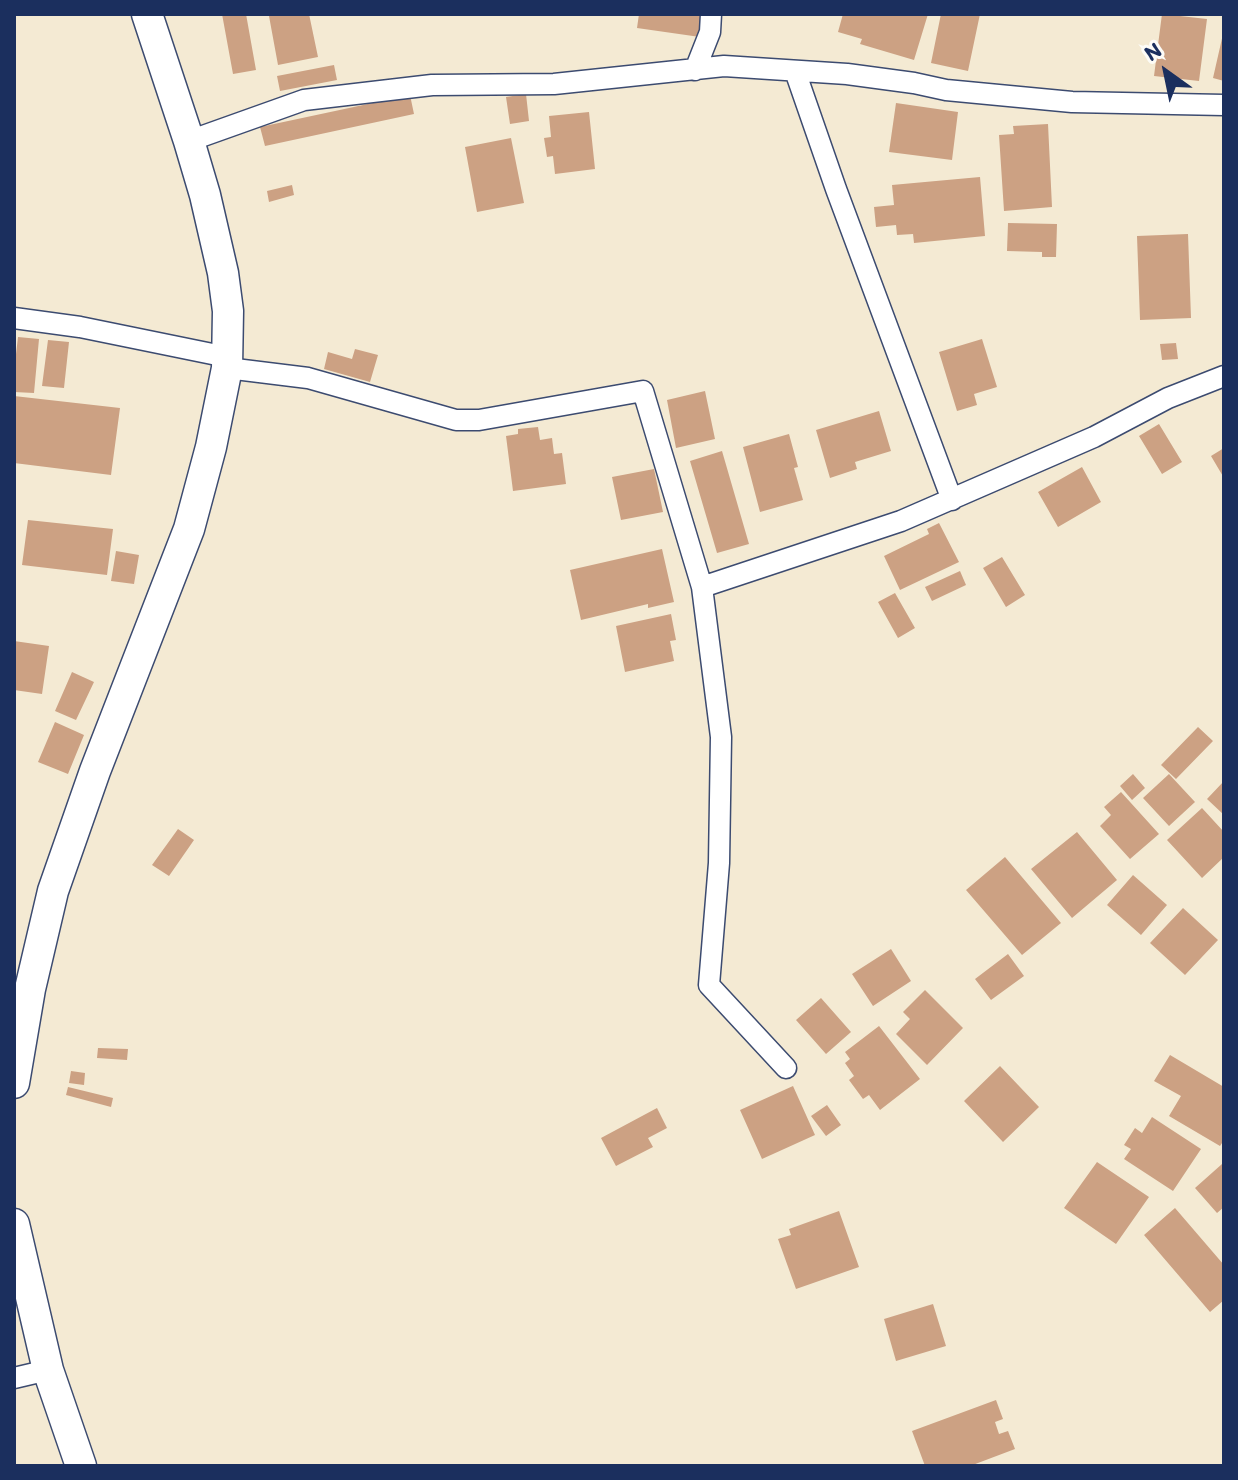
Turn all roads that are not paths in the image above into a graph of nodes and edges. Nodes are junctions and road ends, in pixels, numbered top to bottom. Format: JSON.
{"nodes":[{"id":1,"x":147,"y":14,"type":"edge"},
{"id":2,"x":711,"y":14,"type":"edge"},
{"id":3,"x":695,"y":70,"type":"junction"},
{"id":4,"x":795,"y":71,"type":"junction"},
{"id":5,"x":1224,"y":105,"type":"edge"},
{"id":6,"x":189,"y":141,"type":"junction"},
{"id":7,"x":14,"y":318,"type":"edge"},
{"id":8,"x":227,"y":363,"type":"junction"},
{"id":9,"x":1224,"y":376,"type":"edge"},
{"id":10,"x":952,"y":500,"type":"junction"},
{"id":11,"x":702,"y":587,"type":"junction"},
{"id":12,"x":786,"y":1068,"type":"dead end"},
{"id":13,"x":14,"y":1083,"type":"edge"},
{"id":14,"x":14,"y":1224,"type":"edge"},
{"id":15,"x":48,"y":1370,"type":"junction"},
{"id":16,"x":14,"y":1378,"type":"edge"},
{"id":17,"x":81,"y":1466,"type":"edge"}],
"edges":[{"from":1,"to":6,"type":"main road"},
{"from":2,"to":3,"type":"street"},
{"from":3,"to":4,"type":"street"},
{"from":3,"to":6,"type":"street"},
{"from":4,"to":5,"type":"street"},
{"from":4,"to":10,"type":"street"},
{"from":6,"to":8,"type":"main road"},
{"from":7,"to":8,"type":"street"},
{"from":8,"to":11,"type":"street"},
{"from":8,"to":13,"type":"main road"},
{"from":9,"to":10,"type":"street"},
{"from":10,"to":11,"type":"street"},
{"from":11,"to":12,"type":"street"},
{"from":14,"to":15,"type":"main road"},
{"from":15,"to":16,"type":"street"},
{"from":15,"to":17,"type":"main road"}]}
